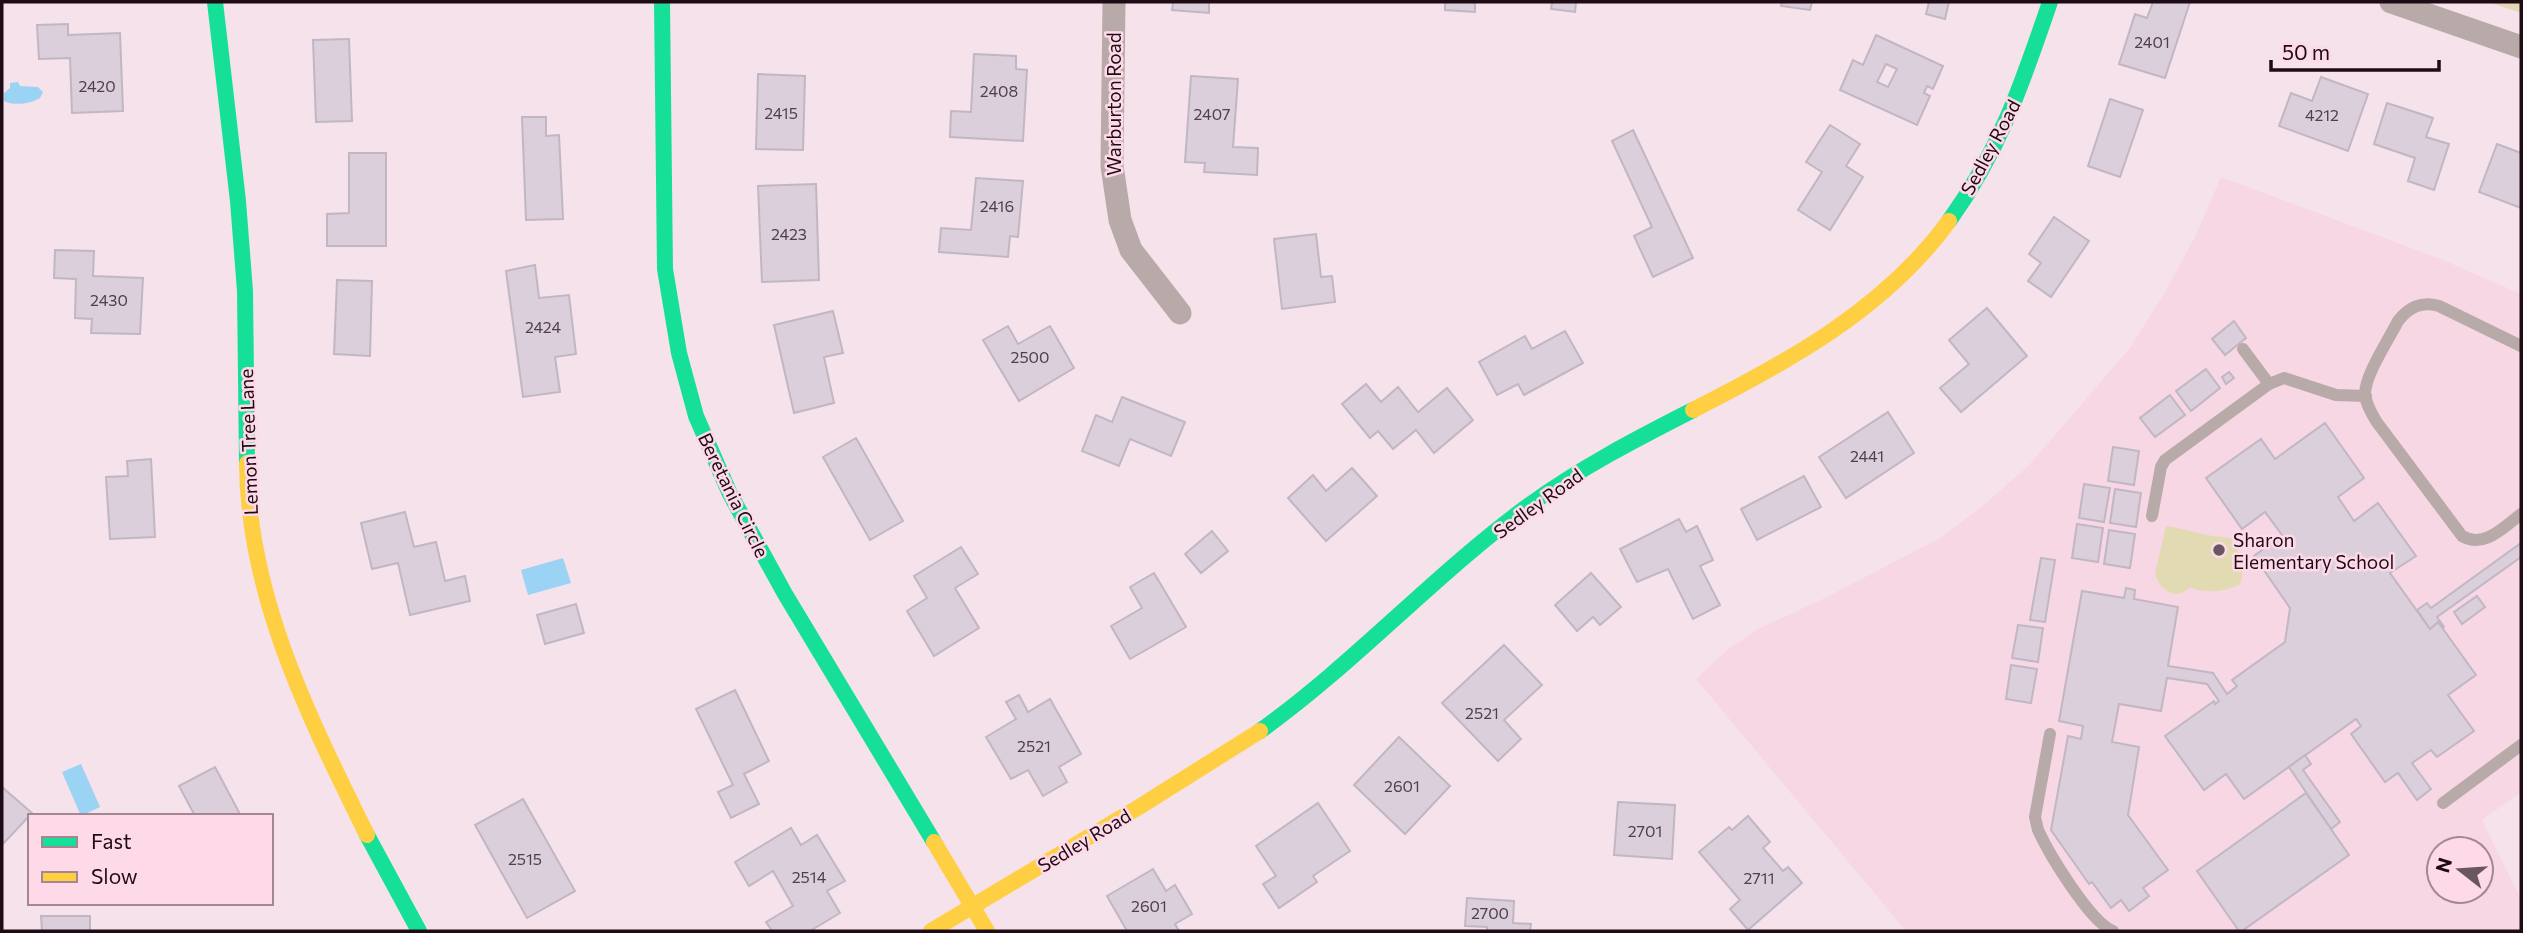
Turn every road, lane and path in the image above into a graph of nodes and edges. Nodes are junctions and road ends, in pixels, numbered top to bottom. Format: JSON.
{"nodes":[{"id":1,"x":215,"y":2,"type":"edge"},
{"id":2,"x":662,"y":2,"type":"edge"},
{"id":3,"x":1114,"y":2,"type":"edge"},
{"id":4,"x":2050,"y":2,"type":"edge"},
{"id":5,"x":2391,"y":2,"type":"edge"},
{"id":6,"x":2521,"y":47,"type":"edge"},
{"id":7,"x":1180,"y":313,"type":"dead end"},
{"id":8,"x":2521,"y":346,"type":"edge"},
{"id":9,"x":2243,"y":349,"type":"dead end"},
{"id":10,"x":2269,"y":384,"type":"junction"},
{"id":11,"x":2366,"y":396,"type":"junction"},
{"id":12,"x":2521,"y":514,"type":"edge"},
{"id":13,"x":2151,"y":516,"type":"dead end"},
{"id":14,"x":2050,"y":734,"type":"dead end"},
{"id":15,"x":2521,"y":746,"type":"edge"},
{"id":16,"x":2444,"y":803,"type":"dead end"},
{"id":17,"x":972,"y":906,"type":"junction"},
{"id":18,"x":419,"y":931,"type":"edge"},
{"id":19,"x":931,"y":931,"type":"edge"},
{"id":20,"x":987,"y":931,"type":"edge"},
{"id":21,"x":2113,"y":931,"type":"edge"}],
"edges":[{"from":1,"to":18,"type":"street","name":"Lemon Tree Lane"},
{"from":2,"to":17,"type":"street","name":"Beretania Circle"},
{"from":3,"to":7,"type":"street","name":"Warburton Road"},
{"from":4,"to":17,"type":"street","name":"Sedley Road"},
{"from":5,"to":6,"type":"street"},
{"from":8,"to":11,"type":"lane"},
{"from":9,"to":10,"type":"lane"},
{"from":10,"to":11,"type":"lane"},
{"from":10,"to":13,"type":"lane"},
{"from":11,"to":12,"type":"lane"},
{"from":14,"to":21,"type":"lane"},
{"from":15,"to":16,"type":"lane"},
{"from":17,"to":19,"type":"street","name":"Sedley Road"},
{"from":17,"to":20,"type":"street","name":"Beretania Circle"}]}
